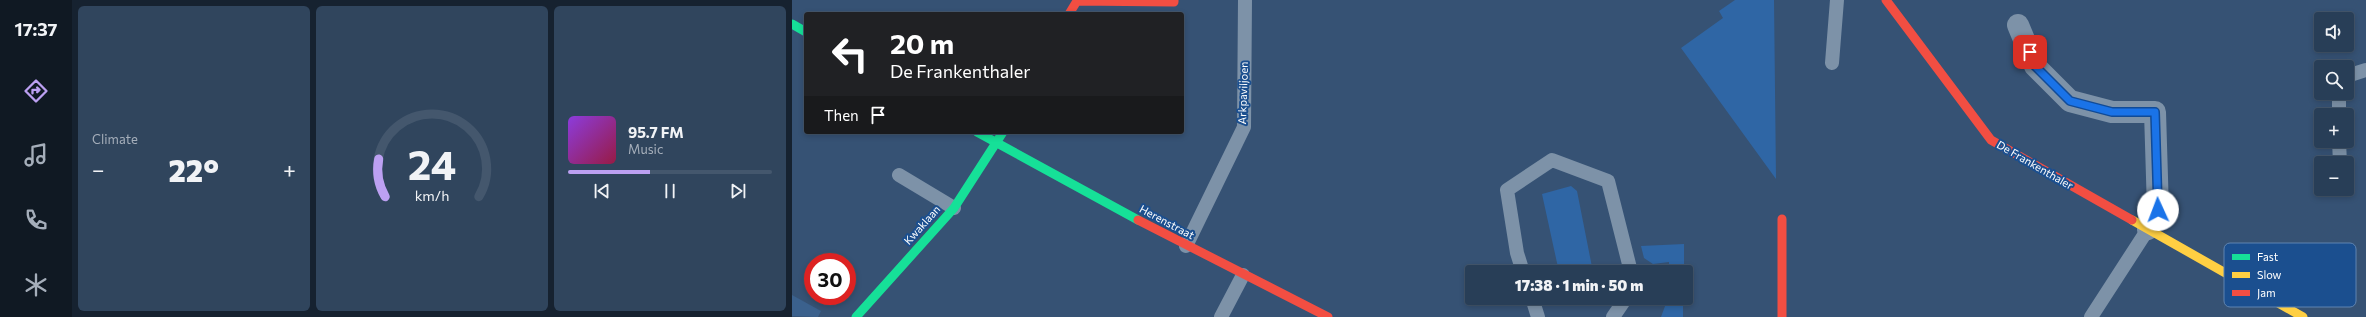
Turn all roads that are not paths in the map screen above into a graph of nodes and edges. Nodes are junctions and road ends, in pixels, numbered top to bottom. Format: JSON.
{"nodes":[{"id":1,"x":1174,"y":0,"type":"edge"},
{"id":2,"x":1245,"y":0,"type":"edge"},
{"id":3,"x":1837,"y":0,"type":"edge"},
{"id":4,"x":1886,"y":0,"type":"edge"},
{"id":5,"x":1070,"y":12,"type":"edge"},
{"id":6,"x":792,"y":24,"type":"edge"},
{"id":7,"x":2018,"y":25,"type":"dead end"},
{"id":8,"x":804,"y":31,"type":"edge"},
{"id":9,"x":1832,"y":63,"type":"dead end"},
{"id":10,"x":2366,"y":70,"type":"edge"},
{"id":11,"x":2354,"y":74,"type":"edge"},
{"id":12,"x":980,"y":134,"type":"edge"},
{"id":13,"x":1002,"y":134,"type":"edge"},
{"id":14,"x":996,"y":143,"type":"junction"},
{"id":15,"x":899,"y":175,"type":"dead end"},
{"id":16,"x":954,"y":208,"type":"junction"},
{"id":17,"x":1782,"y":219,"type":"dead end"},
{"id":18,"x":2148,"y":229,"type":"junction"},
{"id":19,"x":1186,"y":246,"type":"junction"},
{"id":20,"x":1521,"y":265,"type":"edge"},
{"id":21,"x":1628,"y":265,"type":"edge"},
{"id":22,"x":2224,"y":272,"type":"edge"},
{"id":23,"x":1242,"y":275,"type":"junction"},
{"id":24,"x":1534,"y":305,"type":"edge"},
{"id":25,"x":1621,"y":305,"type":"edge"},
{"id":26,"x":2285,"y":307,"type":"edge"},
{"id":27,"x":856,"y":317,"type":"edge"},
{"id":28,"x":1221,"y":317,"type":"edge"},
{"id":29,"x":1328,"y":317,"type":"edge"},
{"id":30,"x":1538,"y":317,"type":"edge"},
{"id":31,"x":1613,"y":317,"type":"edge"},
{"id":32,"x":1782,"y":317,"type":"edge"},
{"id":33,"x":2091,"y":317,"type":"edge"},
{"id":34,"x":2303,"y":317,"type":"edge"}],
"edges":[{"from":1,"to":5,"type":"street"},
{"from":2,"to":19,"type":"lane","name":"Arkpaviljoen"},
{"from":3,"to":9,"type":"lane"},
{"from":4,"to":18,"type":"street","name":"De Frankenthaler"},
{"from":6,"to":8,"type":"street"},
{"from":7,"to":18,"type":"street"},
{"from":10,"to":11,"type":"lane"},
{"from":12,"to":14,"type":"street","name":"Herenstraat"},
{"from":13,"to":14,"type":"street","name":"Kwaklaan"},
{"from":14,"to":16,"type":"street","name":"Kwaklaan"},
{"from":14,"to":19,"type":"street","name":"Herenstraat"},
{"from":15,"to":16,"type":"lane"},
{"from":16,"to":27,"type":"street","name":"Kwaklaan"},
{"from":17,"to":32,"type":"street"},
{"from":18,"to":22,"type":"street","name":"De Frankenthaler"},
{"from":18,"to":33,"type":"lane"},
{"from":19,"to":23,"type":"street","name":"Herenstraat"},
{"from":20,"to":21,"type":"lane"},
{"from":23,"to":28,"type":"lane"},
{"from":23,"to":29,"type":"street","name":"Herenstraat"},
{"from":24,"to":30,"type":"lane"},
{"from":25,"to":31,"type":"lane"},
{"from":26,"to":34,"type":"street","name":"De Frankenthaler"}]}
